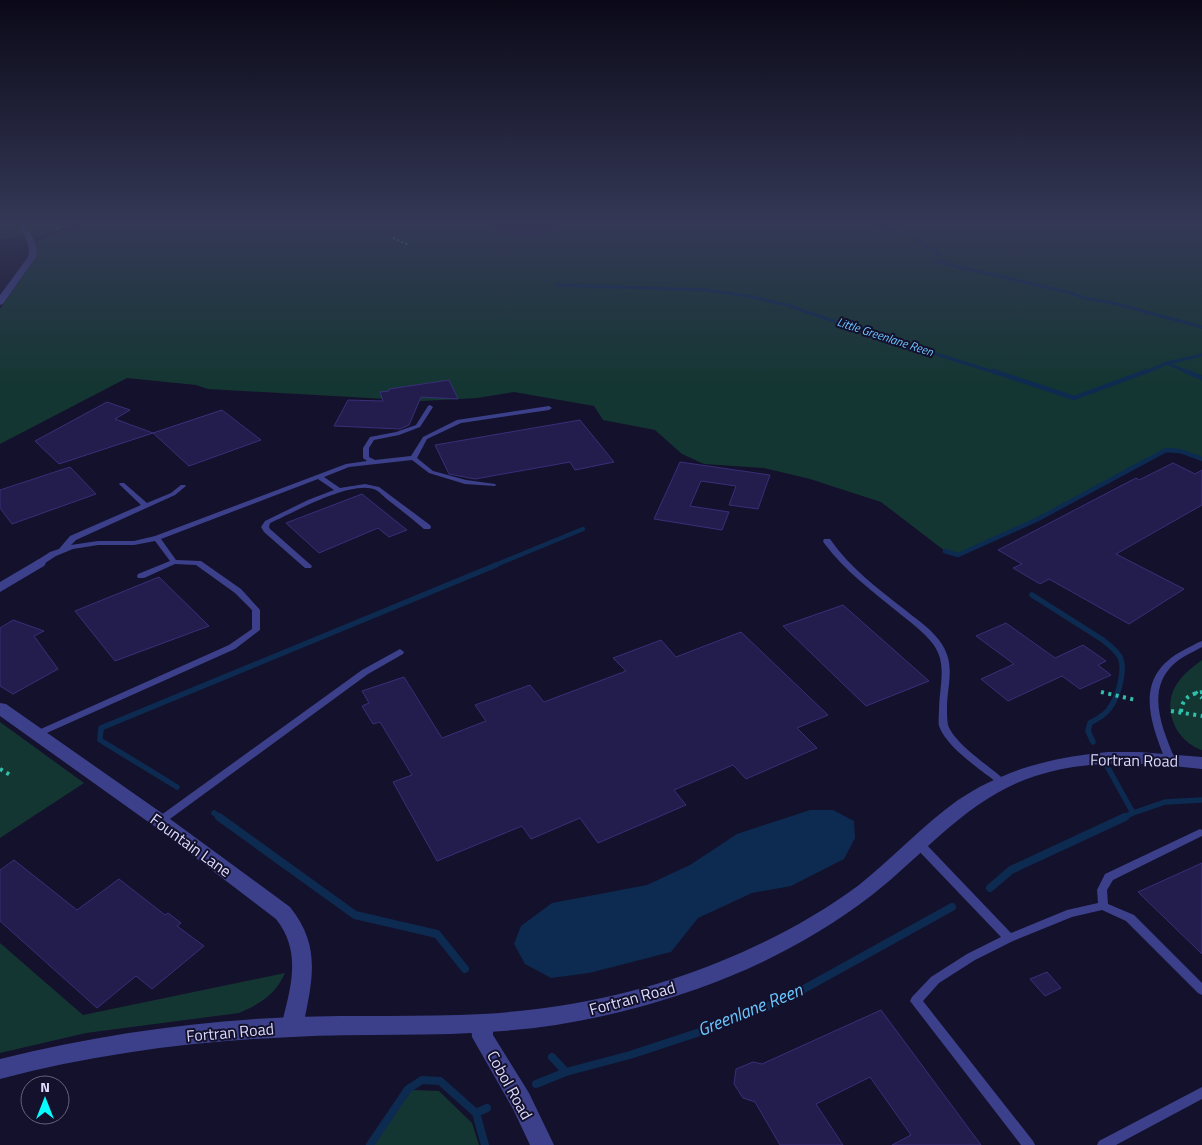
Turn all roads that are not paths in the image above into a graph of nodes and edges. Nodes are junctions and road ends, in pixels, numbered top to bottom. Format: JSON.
{"nodes":[{"id":1,"x":17,"y":276,"type":"edge"},
{"id":2,"x":0,"y":302,"type":"edge"},
{"id":3,"x":430,"y":406,"type":"dead end"},
{"id":4,"x":549,"y":408,"type":"dead end"},
{"id":5,"x":413,"y":458,"type":"junction"},
{"id":6,"x":372,"y":461,"type":"junction"},
{"id":7,"x":319,"y":476,"type":"junction"},
{"id":8,"x":122,"y":484,"type":"dead end"},
{"id":9,"x":183,"y":486,"type":"dead end"},
{"id":10,"x":493,"y":486,"type":"dead end"},
{"id":11,"x":339,"y":491,"type":"junction"},
{"id":12,"x":146,"y":506,"type":"junction"},
{"id":13,"x":427,"y":527,"type":"dead end"},
{"id":14,"x":157,"y":538,"type":"junction"},
{"id":15,"x":827,"y":541,"type":"dead end"},
{"id":16,"x":61,"y":551,"type":"junction"},
{"id":17,"x":174,"y":562,"type":"junction"},
{"id":18,"x":39,"y":563,"type":"joint"},
{"id":19,"x":308,"y":566,"type":"dead end"},
{"id":20,"x":141,"y":576,"type":"dead end"},
{"id":21,"x":0,"y":588,"type":"edge"},
{"id":22,"x":1202,"y":644,"type":"edge"},
{"id":23,"x":400,"y":652,"type":"dead end"},
{"id":24,"x":0,"y":708,"type":"edge"},
{"id":25,"x":37,"y":734,"type":"junction"},
{"id":26,"x":1170,"y":759,"type":"junction"},
{"id":27,"x":1202,"y":763,"type":"edge"},
{"id":28,"x":1002,"y":782,"type":"junction"},
{"id":29,"x":160,"y":821,"type":"junction"},
{"id":30,"x":1200,"y":833,"type":"dead end"},
{"id":31,"x":919,"y":844,"type":"junction"},
{"id":32,"x":1103,"y":906,"type":"junction"},
{"id":33,"x":1009,"y":938,"type":"junction"},
{"id":34,"x":1202,"y":990,"type":"edge"},
{"id":35,"x":482,"y":1024,"type":"junction"},
{"id":36,"x":292,"y":1027,"type":"junction"},
{"id":37,"x":0,"y":1069,"type":"edge"},
{"id":38,"x":1202,"y":1093,"type":"edge"},
{"id":39,"x":542,"y":1145,"type":"edge"},
{"id":40,"x":1029,"y":1145,"type":"edge"},
{"id":41,"x":1103,"y":1145,"type":"edge"}],
"edges":[{"from":1,"to":2,"type":"street"},
{"from":3,"to":6,"type":"lane"},
{"from":4,"to":5,"type":"lane"},
{"from":5,"to":6,"type":"lane"},
{"from":5,"to":10,"type":"lane"},
{"from":6,"to":7,"type":"lane"},
{"from":7,"to":11,"type":"lane"},
{"from":7,"to":14,"type":"lane"},
{"from":8,"to":12,"type":"lane"},
{"from":9,"to":12,"type":"lane"},
{"from":11,"to":13,"type":"lane"},
{"from":11,"to":19,"type":"lane"},
{"from":12,"to":16,"type":"lane"},
{"from":14,"to":16,"type":"lane"},
{"from":14,"to":17,"type":"lane"},
{"from":15,"to":28,"type":"lane"},
{"from":16,"to":18,"type":"lane"},
{"from":17,"to":20,"type":"lane"},
{"from":17,"to":25,"type":"lane"},
{"from":18,"to":21,"type":"street"},
{"from":22,"to":26,"type":"lane"},
{"from":23,"to":29,"type":"lane"},
{"from":24,"to":25,"type":"street","name":"Fountain Lane"},
{"from":25,"to":29,"type":"street","name":"Fountain Lane"},
{"from":26,"to":27,"type":"street","name":"Fortran Road"},
{"from":26,"to":28,"type":"street","name":"Fortran Road"},
{"from":28,"to":31,"type":"street","name":"Fortran Road"},
{"from":29,"to":36,"type":"street","name":"Fountain Lane"},
{"from":30,"to":32,"type":"lane"},
{"from":31,"to":33,"type":"lane"},
{"from":31,"to":35,"type":"street","name":"Fortran Road"},
{"from":32,"to":33,"type":"lane"},
{"from":32,"to":34,"type":"lane"},
{"from":33,"to":40,"type":"lane"},
{"from":35,"to":36,"type":"street","name":"Fortran Road"},
{"from":35,"to":39,"type":"street","name":"Cobol Road"},
{"from":36,"to":37,"type":"street","name":"Fortran Road"},
{"from":38,"to":41,"type":"lane"}]}
